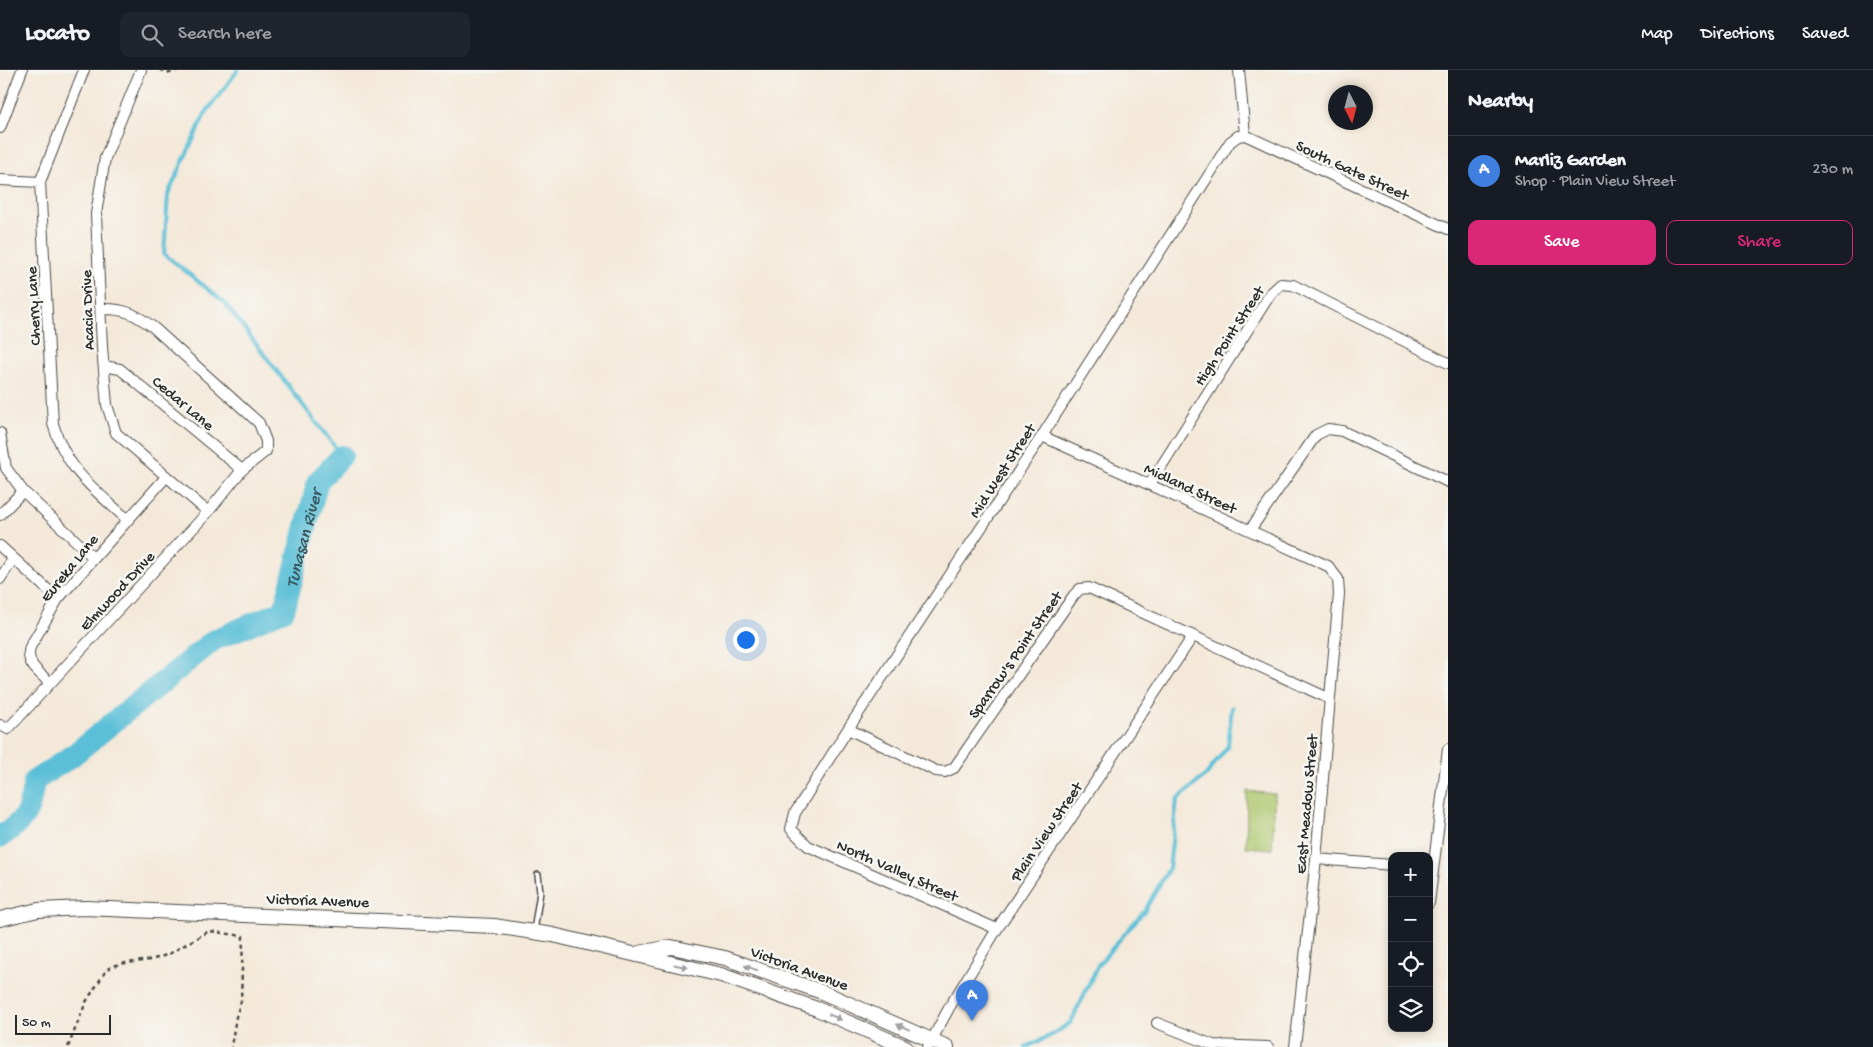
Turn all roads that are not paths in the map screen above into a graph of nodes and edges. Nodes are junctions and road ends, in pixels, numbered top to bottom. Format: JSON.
{"nodes":[{"id":1,"x":22,"y":70,"type":"edge"},
{"id":2,"x":84,"y":70,"type":"edge"},
{"id":3,"x":141,"y":70,"type":"edge"},
{"id":4,"x":1239,"y":70,"type":"edge"},
{"id":5,"x":1,"y":124,"type":"edge"},
{"id":6,"x":1245,"y":135,"type":"junction"},
{"id":7,"x":0,"y":180,"type":"edge"},
{"id":8,"x":40,"y":182,"type":"junction"},
{"id":9,"x":1448,"y":229,"type":"edge"},
{"id":10,"x":101,"y":309,"type":"junction"},
{"id":11,"x":1448,"y":363,"type":"edge"},
{"id":12,"x":104,"y":366,"type":"junction"},
{"id":13,"x":0,"y":433,"type":"edge"},
{"id":14,"x":1042,"y":436,"type":"junction"},
{"id":15,"x":242,"y":470,"type":"junction"},
{"id":16,"x":166,"y":477,"type":"junction"},
{"id":17,"x":1448,"y":482,"type":"edge"},
{"id":18,"x":1150,"y":484,"type":"junction"},
{"id":19,"x":23,"y":491,"type":"junction"},
{"id":20,"x":208,"y":512,"type":"junction"},
{"id":21,"x":0,"y":516,"type":"edge"},
{"id":22,"x":128,"y":520,"type":"junction"},
{"id":23,"x":1250,"y":530,"type":"junction"},
{"id":24,"x":0,"y":546,"type":"edge"},
{"id":25,"x":94,"y":558,"type":"junction"},
{"id":26,"x":13,"y":559,"type":"junction"},
{"id":27,"x":1328,"y":566,"type":"joint"},
{"id":28,"x":0,"y":579,"type":"edge"},
{"id":29,"x":58,"y":599,"type":"junction"},
{"id":30,"x":1193,"y":636,"type":"junction"},
{"id":31,"x":50,"y":683,"type":"junction"},
{"id":32,"x":1328,"y":698,"type":"junction"},
{"id":33,"x":4,"y":727,"type":"edge"},
{"id":34,"x":848,"y":729,"type":"junction"},
{"id":35,"x":1448,"y":749,"type":"edge"},
{"id":36,"x":792,"y":828,"type":"joint"},
{"id":37,"x":1433,"y":854,"type":"edge"},
{"id":38,"x":1316,"y":859,"type":"junction"},
{"id":39,"x":1388,"y":865,"type":"edge"},
{"id":40,"x":538,"y":875,"type":"dead end"},
{"id":41,"x":0,"y":919,"type":"edge"},
{"id":42,"x":997,"y":930,"type":"junction"},
{"id":43,"x":534,"y":932,"type":"junction"},
{"id":44,"x":633,"y":954,"type":"junction"},
{"id":45,"x":725,"y":958,"type":"junction"},
{"id":46,"x":721,"y":975,"type":"junction"},
{"id":47,"x":1157,"y":1023,"type":"dead end"},
{"id":48,"x":929,"y":1043,"type":"edge"},
{"id":49,"x":905,"y":1047,"type":"edge"},
{"id":50,"x":947,"y":1047,"type":"edge"},
{"id":51,"x":1268,"y":1047,"type":"edge"},
{"id":52,"x":1294,"y":1047,"type":"edge"}],
"edges":[{"from":1,"to":5,"type":"street"},
{"from":2,"to":8,"type":"street","name":"Cherry Lane"},
{"from":3,"to":10,"type":"street","name":"Acacia Drive"},
{"from":4,"to":6,"type":"street"},
{"from":6,"to":9,"type":"street","name":"South Gate Street"},
{"from":6,"to":14,"type":"street","name":"Mid West Street"},
{"from":7,"to":8,"type":"street"},
{"from":8,"to":22,"type":"street","name":"Cherry Lane"},
{"from":10,"to":12,"type":"street","name":"Acacia Drive"},
{"from":10,"to":15,"type":"street","name":"Elmwood Drive"},
{"from":11,"to":18,"type":"street","name":"High Point Street"},
{"from":12,"to":15,"type":"street","name":"Cedar Lane"},
{"from":12,"to":16,"type":"street","name":"Acacia Drive"},
{"from":13,"to":19,"type":"street"},
{"from":14,"to":18,"type":"street","name":"Midland Street"},
{"from":14,"to":34,"type":"street","name":"Mid West Street"},
{"from":15,"to":20,"type":"street","name":"Elmwood Drive"},
{"from":16,"to":20,"type":"street","name":"Acacia Drive"},
{"from":16,"to":22,"type":"street","name":"Eureka Lane"},
{"from":17,"to":23,"type":"street"},
{"from":18,"to":23,"type":"street","name":"Midland Street"},
{"from":19,"to":21,"type":"street"},
{"from":19,"to":25,"type":"street"},
{"from":20,"to":31,"type":"street","name":"Elmwood Drive"},
{"from":22,"to":25,"type":"street","name":"Eureka Lane"},
{"from":23,"to":27,"type":"street","name":"Midland Street"},
{"from":24,"to":26,"type":"street"},
{"from":25,"to":29,"type":"street","name":"Eureka Lane"},
{"from":26,"to":28,"type":"street"},
{"from":26,"to":29,"type":"street"},
{"from":27,"to":32,"type":"street","name":"East Meadow Street"},
{"from":29,"to":31,"type":"street","name":"Eureka Lane"},
{"from":30,"to":32,"type":"street","name":"Sparrow's Point Street"},
{"from":30,"to":34,"type":"street","name":"Sparrow's Point Street"},
{"from":30,"to":42,"type":"street","name":"Plain View Street"},
{"from":31,"to":33,"type":"street","name":"Elmwood Drive"},
{"from":32,"to":38,"type":"street","name":"East Meadow Street"},
{"from":34,"to":36,"type":"street","name":"Mid West Street"},
{"from":35,"to":37,"type":"street"},
{"from":36,"to":42,"type":"street","name":"North Valley Street"},
{"from":38,"to":39,"type":"street"},
{"from":38,"to":52,"type":"street","name":"East Meadow Street"},
{"from":40,"to":43,"type":"lane"},
{"from":41,"to":43,"type":"main road","name":"Victoria Avenue"},
{"from":42,"to":48,"type":"street","name":"Plain View Street"},
{"from":43,"to":44,"type":"main road","name":"Victoria Avenue"},
{"from":44,"to":45,"type":"main road","name":"Victoria Avenue"},
{"from":44,"to":46,"type":"main road","name":"Victoria Avenue","one_way":true},
{"from":45,"to":46,"type":"main road"},
{"from":48,"to":45,"type":"main road","name":"Victoria Avenue","one_way":true},
{"from":46,"to":49,"type":"main road","name":"Victoria Avenue","one_way":true},
{"from":47,"to":51,"type":"street"},
{"from":48,"to":50,"type":"main road","name":"Victoria Avenue"}]}
